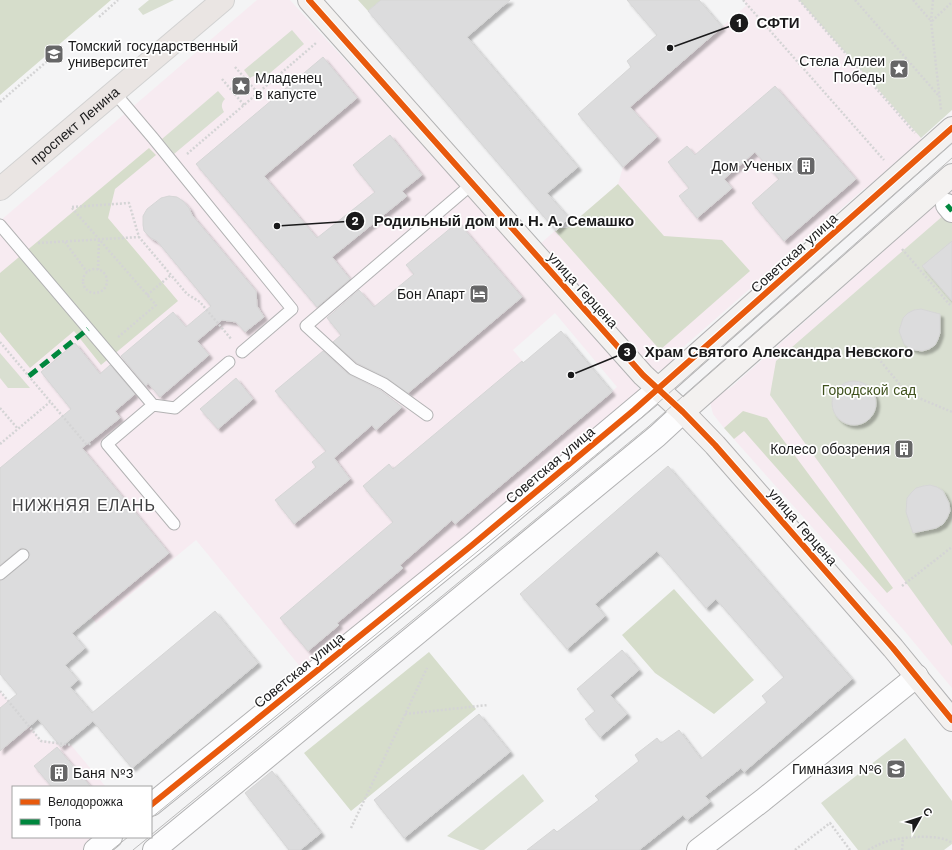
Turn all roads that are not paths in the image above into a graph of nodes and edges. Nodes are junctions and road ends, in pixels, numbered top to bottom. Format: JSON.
{"nodes":[{"id":1,"x":223,"y":0,"type":"edge"},
{"id":2,"x":309,"y":0,"type":"edge"},
{"id":3,"x":114,"y":92,"type":"junction"},
{"id":4,"x":947,"y":120,"type":"edge"},
{"id":5,"x":952,"y":175,"type":"edge"},
{"id":6,"x":472,"y":184,"type":"junction"},
{"id":7,"x":0,"y":189,"type":"edge"},
{"id":8,"x":0,"y":225,"type":"edge"},
{"id":9,"x":242,"y":352,"type":"road end"},
{"id":10,"x":229,"y":362,"type":"dead end"},
{"id":11,"x":658,"y":389,"type":"junction"},
{"id":12,"x":153,"y":405,"type":"junction"},
{"id":13,"x":683,"y":412,"type":"junction"},
{"id":14,"x":427,"y":415,"type":"dead end"},
{"id":15,"x":174,"y":524,"type":"dead end"},
{"id":16,"x":23,"y":555,"type":"dead end"},
{"id":17,"x":0,"y":574,"type":"edge"},
{"id":18,"x":917,"y":676,"type":"junction"},
{"id":19,"x":952,"y":720,"type":"edge"},
{"id":20,"x":152,"y":804,"type":"edge"},
{"id":21,"x":110,"y":838,"type":"edge"},
{"id":22,"x":95,"y":850,"type":"edge"},
{"id":23,"x":154,"y":850,"type":"edge"},
{"id":24,"x":698,"y":850,"type":"edge"}],
"edges":[{"from":1,"to":3,"type":"main road","name":"проспект Ленина"},
{"from":2,"to":6,"type":"street","name":"улица Герцена"},
{"from":3,"to":7,"type":"main road","name":"проспект Ленина"},
{"from":3,"to":9,"type":"lane"},
{"from":4,"to":11,"type":"street","name":"Советская улица"},
{"from":5,"to":13,"type":"street"},
{"from":6,"to":11,"type":"street","name":"улица Герцена"},
{"from":6,"to":14,"type":"lane"},
{"from":8,"to":12,"type":"lane"},
{"from":10,"to":12,"type":"lane"},
{"from":11,"to":13,"type":"street","name":"улица Герцена"},
{"from":11,"to":20,"type":"street","name":"Советская улица"},
{"from":12,"to":15,"type":"lane"},
{"from":13,"to":18,"type":"street","name":"улица Герцена"},
{"from":13,"to":23,"type":"street"},
{"from":16,"to":17,"type":"lane"},
{"from":18,"to":19,"type":"street","name":"улица Герцена"},
{"from":18,"to":24,"type":"street"},
{"from":21,"to":22,"type":"street"}]}
